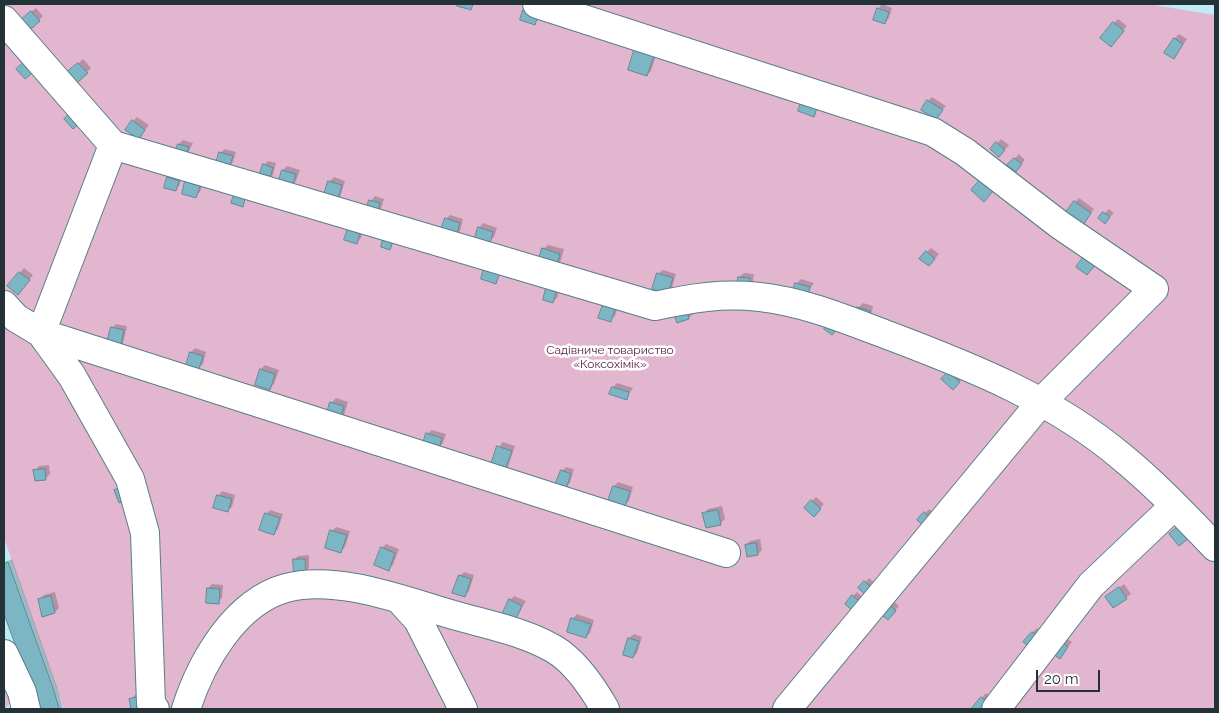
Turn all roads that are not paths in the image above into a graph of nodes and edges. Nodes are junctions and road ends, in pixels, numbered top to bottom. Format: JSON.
{"nodes":[{"id":1,"x":537,"y":4,"type":"edge"},
{"id":2,"x":4,"y":20,"type":"edge"},
{"id":3,"x":113,"y":145,"type":"junction"},
{"id":4,"x":4,"y":305,"type":"edge"},
{"id":5,"x":41,"y":333,"type":"junction"},
{"id":6,"x":1042,"y":401,"type":"junction"},
{"id":7,"x":1174,"y":506,"type":"junction"},
{"id":8,"x":1215,"y":548,"type":"edge"},
{"id":9,"x":726,"y":553,"type":"dead end"},
{"id":10,"x":399,"y":599,"type":"junction"},
{"id":11,"x":4,"y":654,"type":"edge"},
{"id":12,"x":26,"y":709,"type":"edge"},
{"id":13,"x":154,"y":709,"type":"edge"},
{"id":14,"x":186,"y":709,"type":"edge"},
{"id":15,"x":463,"y":709,"type":"edge"},
{"id":16,"x":606,"y":709,"type":"edge"},
{"id":17,"x":787,"y":709,"type":"edge"},
{"id":18,"x":996,"y":709,"type":"edge"}],
"edges":[{"from":1,"to":6,"type":"lane"},
{"from":2,"to":3,"type":"lane"},
{"from":3,"to":5,"type":"lane"},
{"from":3,"to":6,"type":"lane"},
{"from":4,"to":5,"type":"lane"},
{"from":5,"to":9,"type":"lane"},
{"from":5,"to":13,"type":"lane"},
{"from":6,"to":7,"type":"lane"},
{"from":6,"to":17,"type":"lane"},
{"from":7,"to":8,"type":"lane"},
{"from":7,"to":18,"type":"lane"},
{"from":10,"to":14,"type":"lane"},
{"from":10,"to":15,"type":"lane"},
{"from":10,"to":16,"type":"lane"},
{"from":11,"to":12,"type":"lane"}]}
